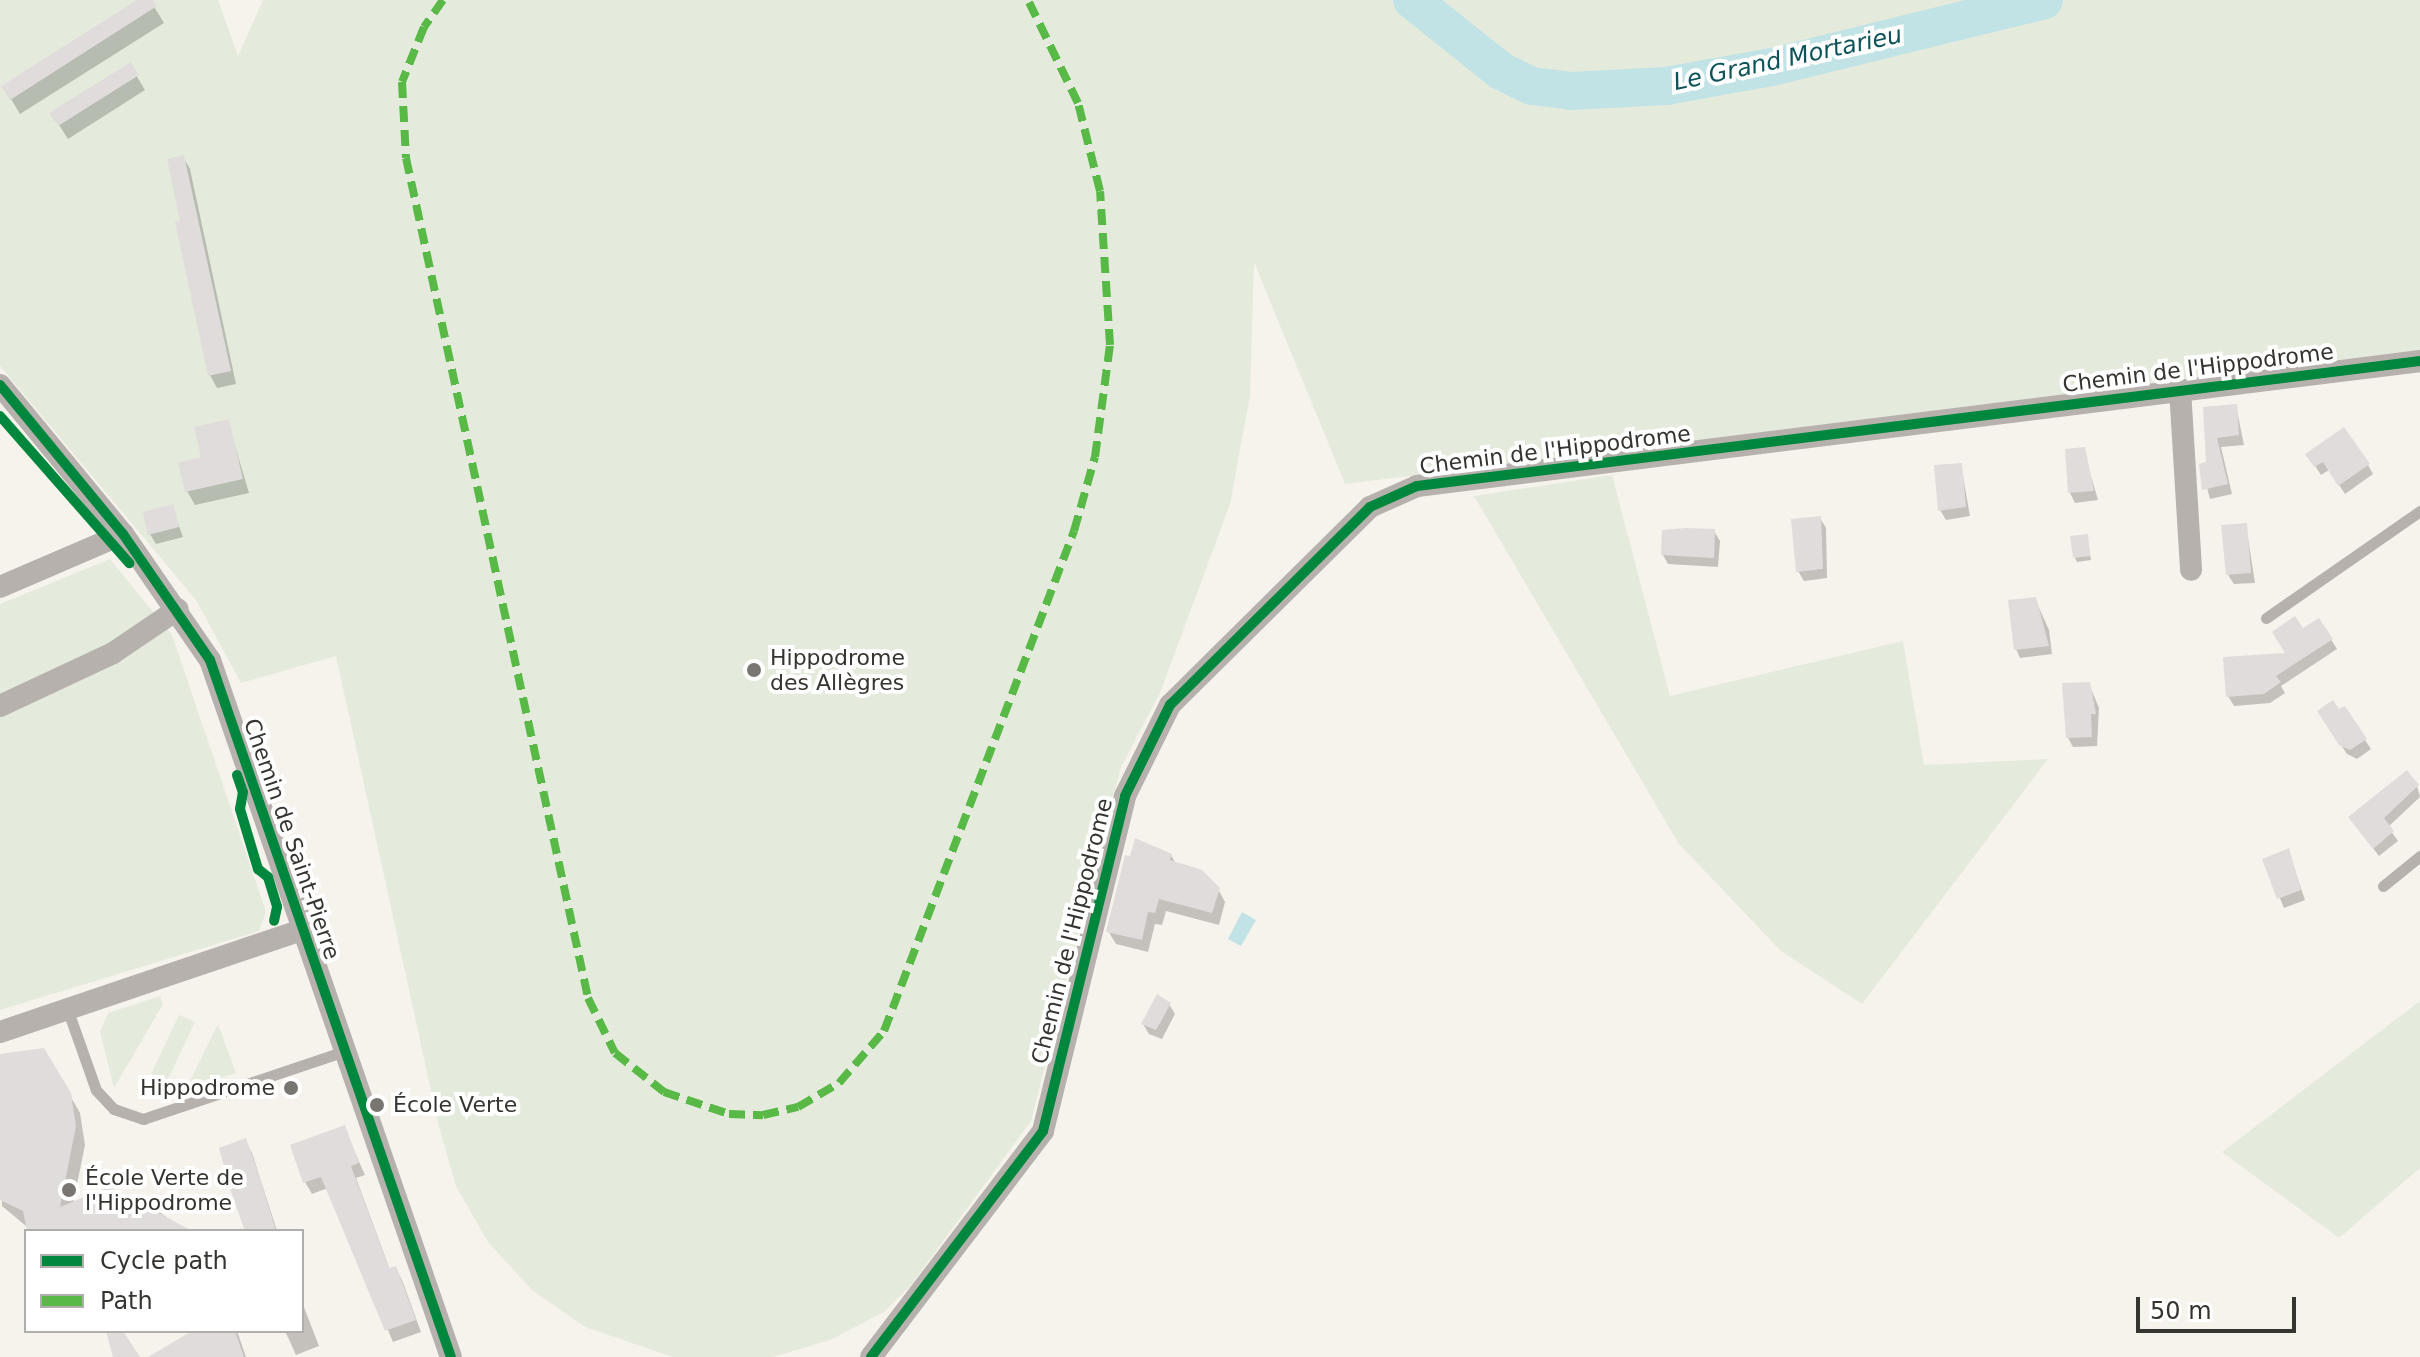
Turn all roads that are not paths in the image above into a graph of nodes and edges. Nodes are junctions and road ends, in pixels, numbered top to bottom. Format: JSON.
{"nodes":[{"id":1,"x":2420,"y":361,"type":"edge"},
{"id":2,"x":0,"y":385,"type":"edge"},
{"id":3,"x":2180,"y":389,"type":"junction"},
{"id":4,"x":2420,"y":511,"type":"edge"},
{"id":5,"x":123,"y":534,"type":"junction"},
{"id":6,"x":2191,"y":570,"type":"dead end"},
{"id":7,"x":0,"y":587,"type":"edge"},
{"id":8,"x":178,"y":609,"type":"junction"},
{"id":9,"x":2266,"y":618,"type":"dead end"},
{"id":10,"x":0,"y":706,"type":"edge"},
{"id":11,"x":2420,"y":856,"type":"edge"},
{"id":12,"x":2383,"y":886,"type":"dead end"},
{"id":13,"x":301,"y":930,"type":"junction"},
{"id":14,"x":68,"y":1011,"type":"junction"},
{"id":15,"x":0,"y":1032,"type":"edge"},
{"id":16,"x":345,"y":1051,"type":"junction"},
{"id":17,"x":451,"y":1357,"type":"edge"},
{"id":18,"x":871,"y":1357,"type":"edge"}],
"edges":[{"from":1,"to":3,"type":"street","name":"Chemin de l'Hippodrome"},
{"from":2,"to":5,"type":"street","name":"Chemin de Saint-Pierre"},
{"from":3,"to":6,"type":"street"},
{"from":3,"to":18,"type":"street","name":"Chemin de l'Hippodrome"},
{"from":4,"to":9,"type":"lane"},
{"from":5,"to":7,"type":"street"},
{"from":5,"to":8,"type":"street","name":"Chemin de Saint-Pierre"},
{"from":8,"to":10,"type":"street"},
{"from":8,"to":13,"type":"street","name":"Chemin de Saint-Pierre"},
{"from":11,"to":12,"type":"lane"},
{"from":13,"to":14,"type":"street"},
{"from":13,"to":16,"type":"street","name":"Chemin de Saint-Pierre"},
{"from":14,"to":15,"type":"street"},
{"from":14,"to":16,"type":"lane"},
{"from":16,"to":17,"type":"street","name":"Chemin de Saint-Pierre"}]}
